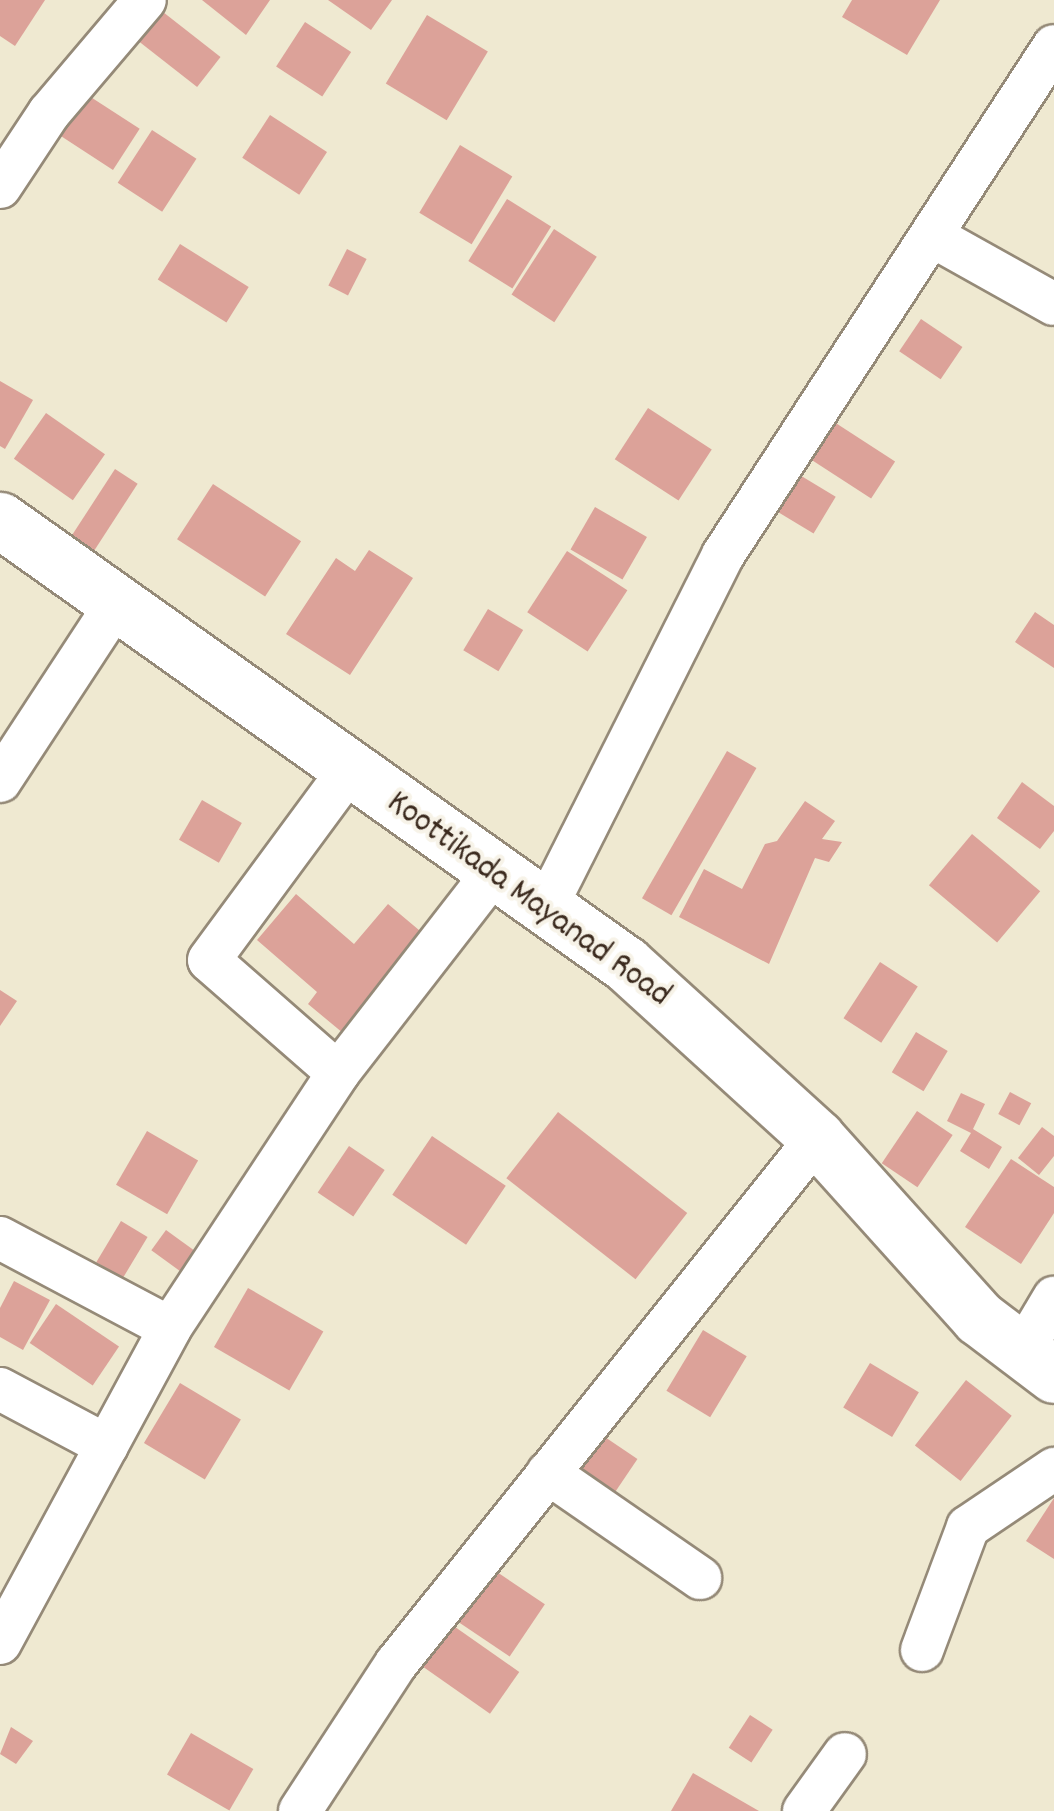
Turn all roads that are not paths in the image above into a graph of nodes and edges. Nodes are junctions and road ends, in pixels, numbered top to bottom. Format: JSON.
{"nodes":[{"id":1,"x":146,"y":0,"type":"edge"},
{"id":2,"x":1054,"y":46,"type":"edge"},
{"id":3,"x":0,"y":187,"type":"edge"},
{"id":4,"x":934,"y":237,"type":"junction"},
{"id":5,"x":1054,"y":304,"type":"edge"},
{"id":6,"x":0,"y":520,"type":"edge"},
{"id":7,"x":115,"y":606,"type":"junction"},
{"id":8,"x":349,"y":770,"type":"junction"},
{"id":9,"x":0,"y":781,"type":"edge"},
{"id":10,"x":496,"y":869,"type":"junction"},
{"id":11,"x":544,"y":911,"type":"junction"},
{"id":12,"x":338,"y":1073,"type":"junction"},
{"id":13,"x":817,"y":1138,"type":"junction"},
{"id":14,"x":0,"y":1238,"type":"edge"},
{"id":15,"x":1054,"y":1298,"type":"edge"},
{"id":16,"x":170,"y":1328,"type":"junction"},
{"id":17,"x":1038,"y":1362,"type":"edge"},
{"id":18,"x":0,"y":1389,"type":"edge"},
{"id":19,"x":107,"y":1446,"type":"junction"},
{"id":20,"x":1054,"y":1469,"type":"edge"},
{"id":21,"x":548,"y":1473,"type":"junction"},
{"id":22,"x":700,"y":1578,"type":"dead end"},
{"id":23,"x":0,"y":1643,"type":"edge"},
{"id":24,"x":922,"y":1650,"type":"dead end"},
{"id":25,"x":845,"y":1754,"type":"dead end"},
{"id":26,"x":300,"y":1811,"type":"edge"},
{"id":27,"x":804,"y":1811,"type":"edge"}],
"edges":[{"from":1,"to":3,"type":"street"},
{"from":2,"to":4,"type":"street"},
{"from":4,"to":5,"type":"street"},
{"from":4,"to":11,"type":"street"},
{"from":6,"to":7,"type":"main road","name":"Koottikada Mayanad Road"},
{"from":7,"to":8,"type":"main road","name":"Koottikada Mayanad Road"},
{"from":7,"to":9,"type":"street"},
{"from":8,"to":10,"type":"main road","name":"Koottikada Mayanad Road"},
{"from":8,"to":12,"type":"street"},
{"from":10,"to":11,"type":"main road","name":"Koottikada Mayanad Road"},
{"from":10,"to":12,"type":"street"},
{"from":11,"to":13,"type":"main road","name":"Koottikada Mayanad Road"},
{"from":12,"to":16,"type":"street"},
{"from":13,"to":17,"type":"main road","name":"Koottikada Mayanad Road"},
{"from":13,"to":21,"type":"street"},
{"from":14,"to":16,"type":"street"},
{"from":15,"to":17,"type":"street"},
{"from":16,"to":19,"type":"street"},
{"from":18,"to":19,"type":"street"},
{"from":19,"to":23,"type":"street"},
{"from":20,"to":24,"type":"street"},
{"from":21,"to":22,"type":"street"},
{"from":21,"to":26,"type":"street"},
{"from":25,"to":27,"type":"street"}]}
